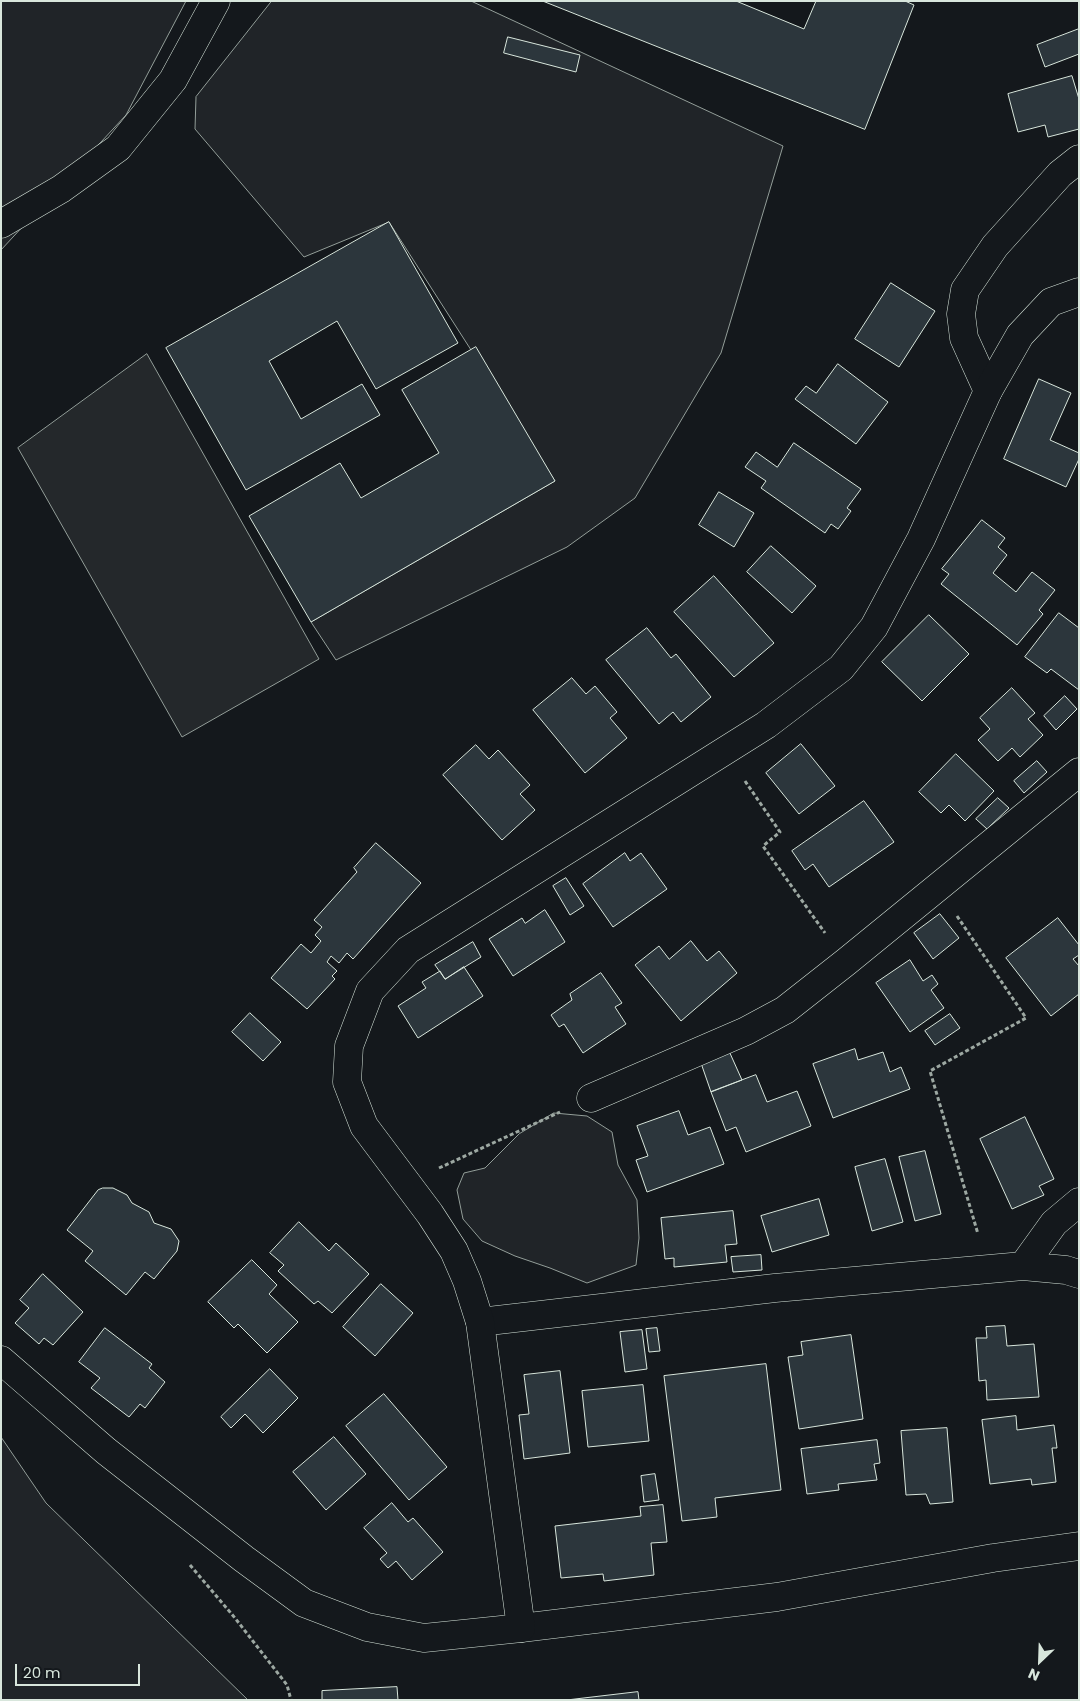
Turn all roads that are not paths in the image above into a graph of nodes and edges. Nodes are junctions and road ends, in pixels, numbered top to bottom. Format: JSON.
{"nodes":[{"id":1,"x":216,"y":1,"type":"edge"},
{"id":2,"x":1079,"y":159,"type":"edge"},
{"id":3,"x":1,"y":224,"type":"edge"},
{"id":4,"x":1079,"y":292,"type":"edge"},
{"id":5,"x":988,"y":391,"type":"junction"},
{"id":6,"x":1079,"y":772,"type":"edge"},
{"id":7,"x":591,"y":1098,"type":"road end"},
{"id":8,"x":1079,"y":1202,"type":"edge"},
{"id":9,"x":1023,"y":1266,"type":"junction"},
{"id":10,"x":1079,"y":1274,"type":"edge"},
{"id":11,"x":480,"y":1322,"type":"junction"},
{"id":12,"x":5,"y":1370,"type":"edge"},
{"id":13,"x":1079,"y":1546,"type":"edge"},
{"id":14,"x":521,"y":1628,"type":"junction"}],
"edges":[{"from":1,"to":3,"type":"street"},
{"from":2,"to":5,"type":"street"},
{"from":4,"to":5,"type":"street"},
{"from":5,"to":11,"type":"street"},
{"from":6,"to":7,"type":"street"},
{"from":8,"to":9,"type":"street"},
{"from":9,"to":10,"type":"street"},
{"from":9,"to":11,"type":"street"},
{"from":11,"to":14,"type":"street"},
{"from":12,"to":14,"type":"street"},
{"from":13,"to":14,"type":"street"}]}
